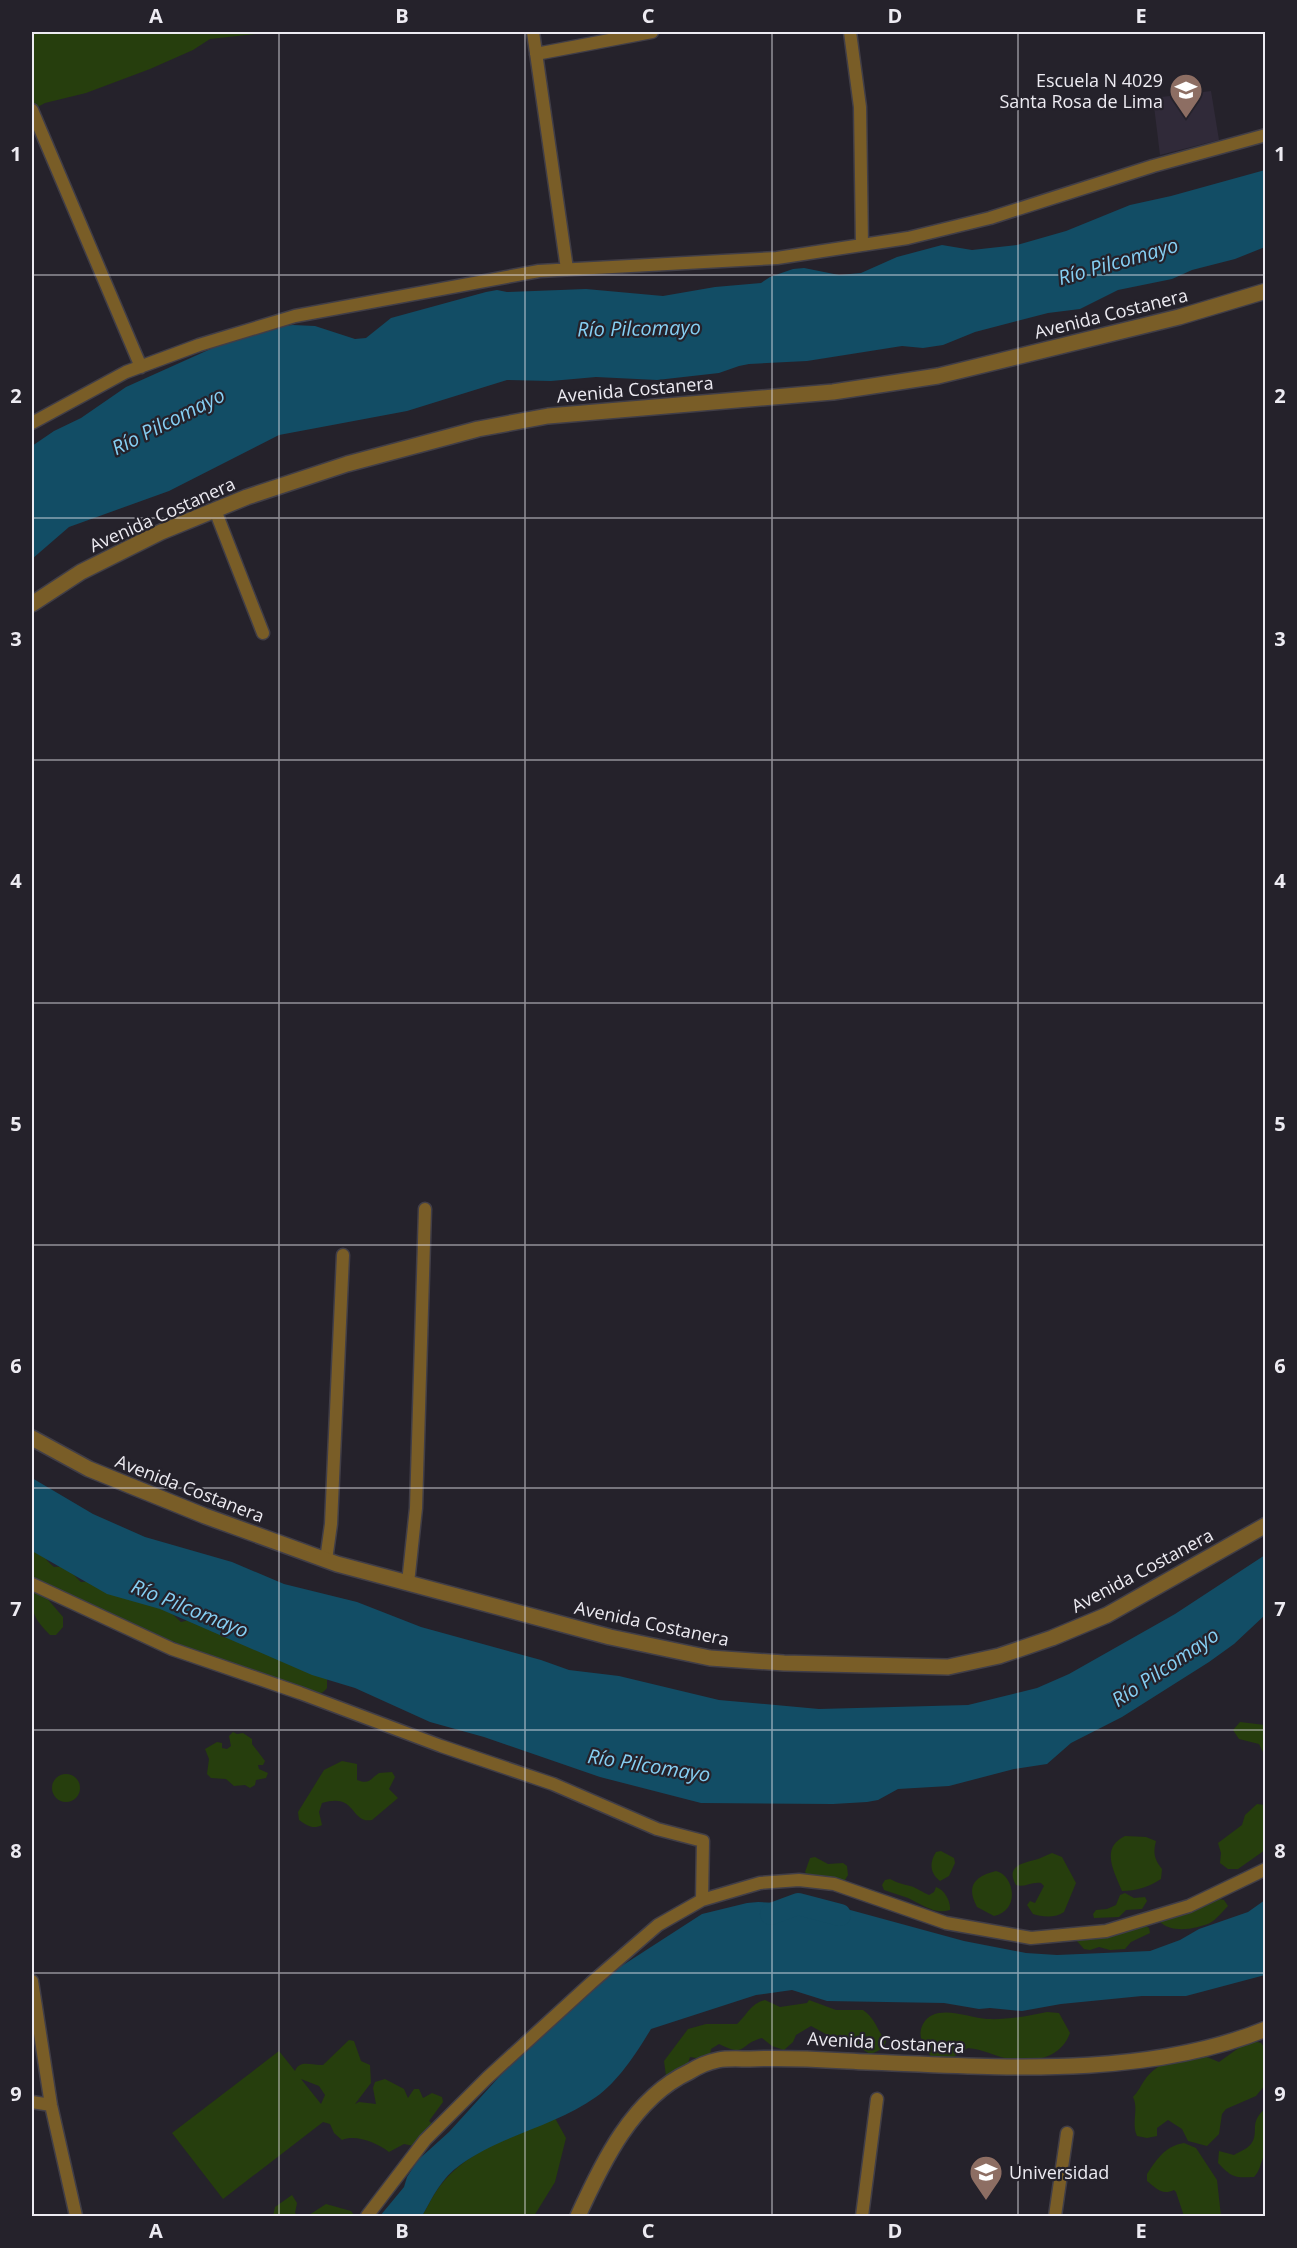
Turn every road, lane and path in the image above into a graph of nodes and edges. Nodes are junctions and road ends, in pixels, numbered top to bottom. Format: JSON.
{"nodes":[{"id":1,"x":533,"y":32,"type":"edge"},
{"id":2,"x":652,"y":32,"type":"edge"},
{"id":3,"x":850,"y":32,"type":"edge"},
{"id":4,"x":536,"y":54,"type":"junction"},
{"id":5,"x":32,"y":110,"type":"edge"},
{"id":6,"x":1266,"y":135,"type":"edge"},
{"id":7,"x":862,"y":245,"type":"junction"},
{"id":8,"x":567,"y":269,"type":"junction"},
{"id":9,"x":1266,"y":291,"type":"edge"},
{"id":10,"x":141,"y":367,"type":"junction"},
{"id":11,"x":32,"y":423,"type":"edge"},
{"id":12,"x":215,"y":510,"type":"junction"},
{"id":13,"x":32,"y":603,"type":"edge"},
{"id":14,"x":263,"y":633,"type":"dead end"},
{"id":15,"x":425,"y":1209,"type":"dead end"},
{"id":16,"x":343,"y":1255,"type":"dead end"},
{"id":17,"x":32,"y":1438,"type":"edge"},
{"id":18,"x":1266,"y":1525,"type":"edge"},
{"id":19,"x":326,"y":1560,"type":"junction"},
{"id":20,"x":408,"y":1583,"type":"junction"},
{"id":21,"x":32,"y":1584,"type":"edge"},
{"id":22,"x":1266,"y":1869,"type":"edge"},
{"id":23,"x":702,"y":1900,"type":"junction"},
{"id":24,"x":32,"y":1981,"type":"edge"},
{"id":25,"x":1266,"y":2029,"type":"edge"},
{"id":26,"x":877,"y":2099,"type":"dead end"},
{"id":27,"x":32,"y":2102,"type":"edge"},
{"id":28,"x":51,"y":2105,"type":"junction"},
{"id":29,"x":1066,"y":2133,"type":"dead end"},
{"id":30,"x":74,"y":2214,"type":"edge"},
{"id":31,"x":367,"y":2217,"type":"edge"},
{"id":32,"x":578,"y":2217,"type":"edge"},
{"id":33,"x":862,"y":2217,"type":"edge"},
{"id":34,"x":1054,"y":2217,"type":"edge"}],
"edges":[{"from":1,"to":4,"type":"street"},
{"from":2,"to":4,"type":"street"},
{"from":3,"to":7,"type":"street"},
{"from":4,"to":8,"type":"street"},
{"from":5,"to":10,"type":"street"},
{"from":6,"to":7,"type":"street"},
{"from":7,"to":8,"type":"street"},
{"from":8,"to":10,"type":"street"},
{"from":9,"to":12,"type":"street","name":"Avenida Costanera"},
{"from":10,"to":11,"type":"street"},
{"from":12,"to":13,"type":"street","name":"Avenida Costanera"},
{"from":12,"to":14,"type":"street"},
{"from":15,"to":20,"type":"street"},
{"from":16,"to":19,"type":"street"},
{"from":17,"to":19,"type":"street","name":"Avenida Costanera"},
{"from":18,"to":20,"type":"street","name":"Avenida Costanera"},
{"from":19,"to":20,"type":"street","name":"Avenida Costanera"},
{"from":21,"to":23,"type":"street"},
{"from":22,"to":23,"type":"street"},
{"from":23,"to":31,"type":"street"},
{"from":24,"to":28,"type":"street"},
{"from":25,"to":32,"type":"street","name":"Avenida Costanera"},
{"from":26,"to":33,"type":"street"},
{"from":27,"to":28,"type":"street"},
{"from":28,"to":30,"type":"street"},
{"from":29,"to":34,"type":"street"}]}
